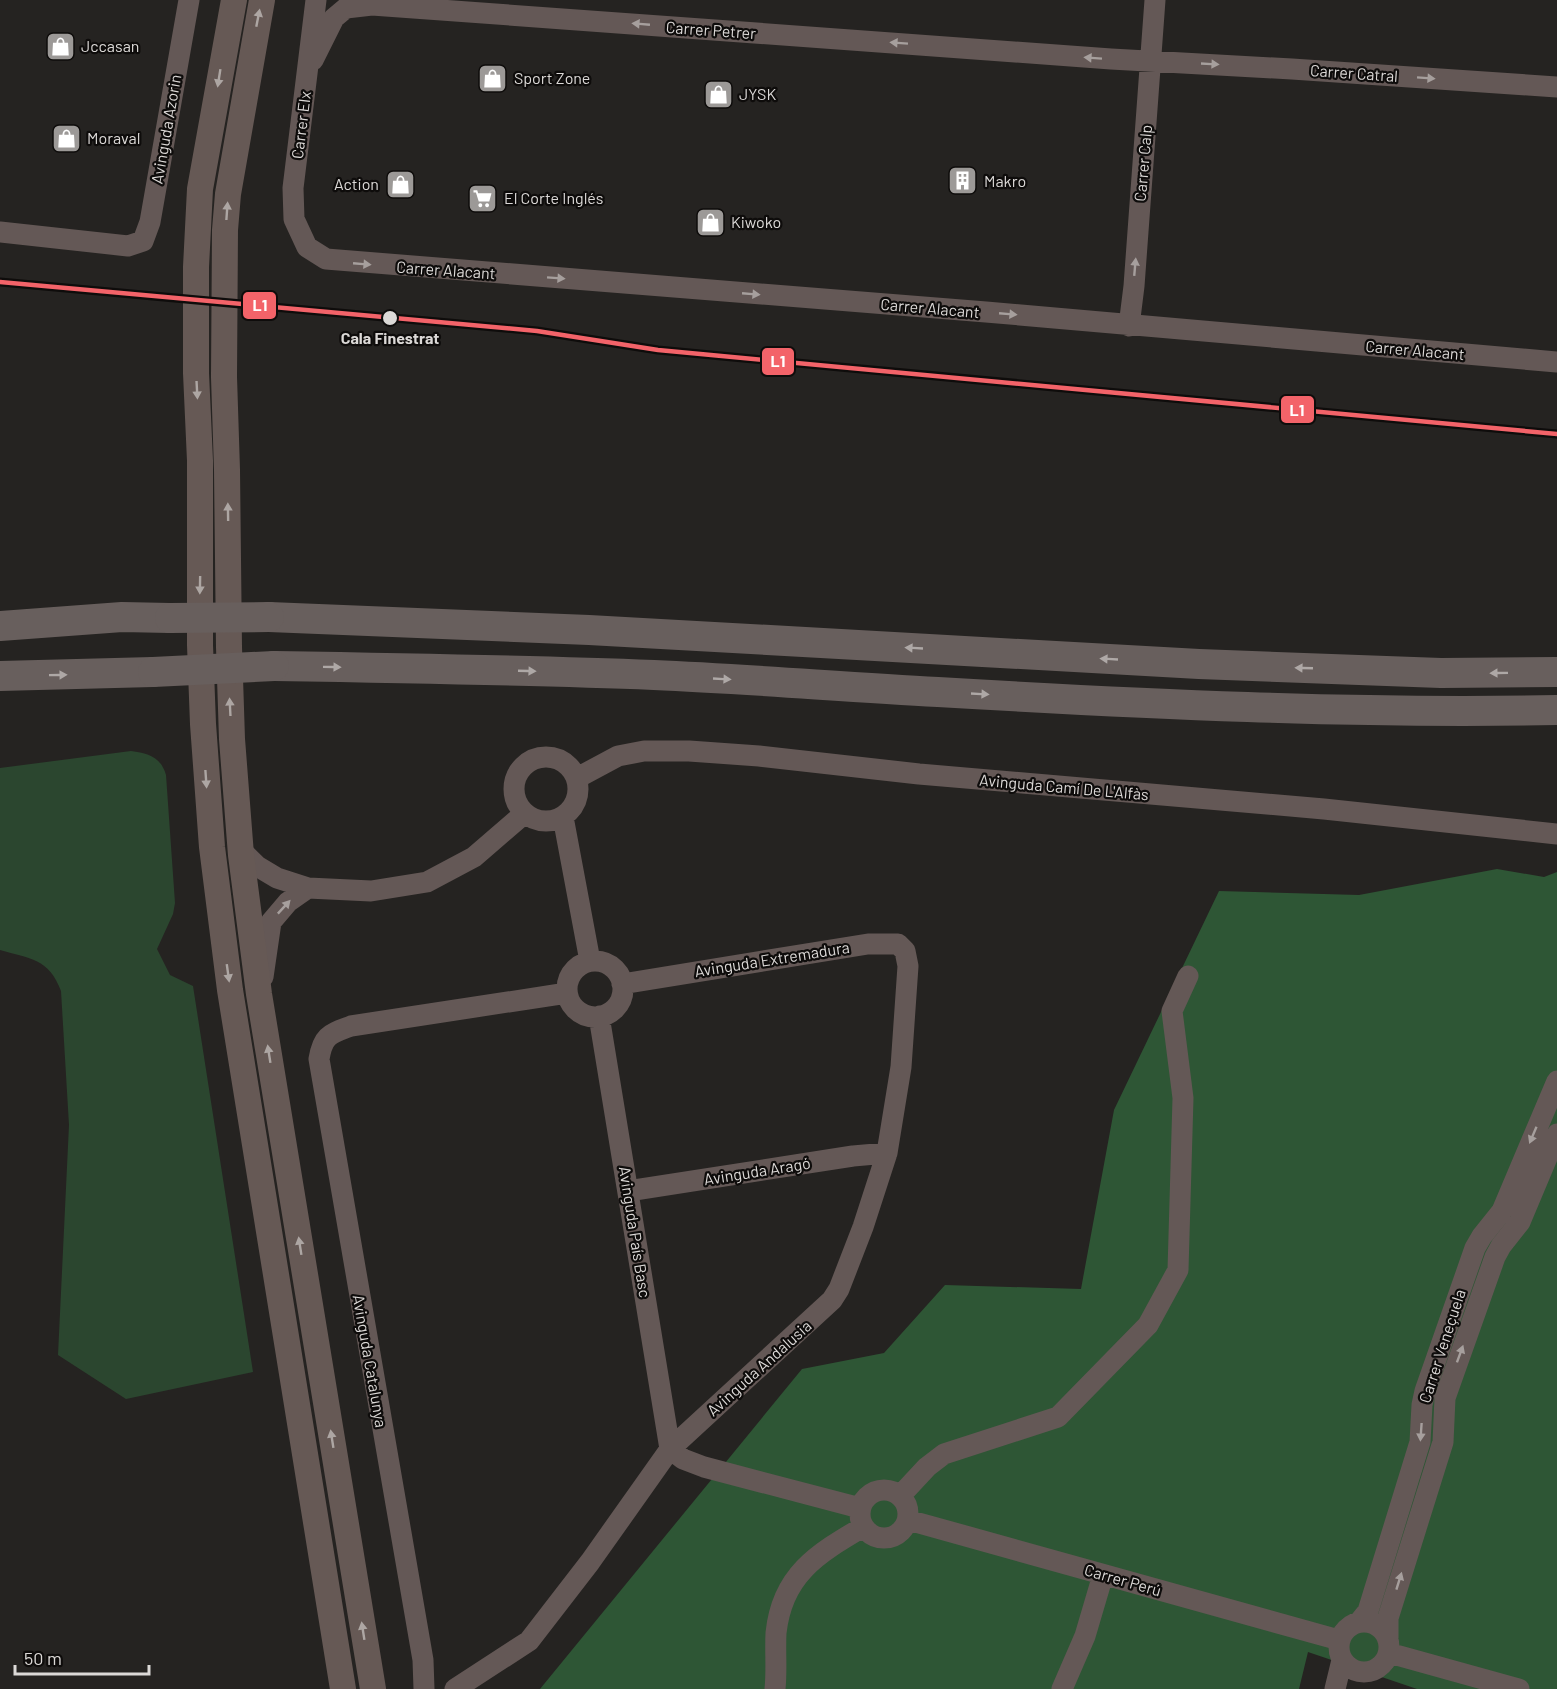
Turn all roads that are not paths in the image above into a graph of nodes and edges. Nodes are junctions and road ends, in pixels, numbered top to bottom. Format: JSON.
{"nodes":[{"id":1,"x":189,"y":0,"type":"edge"},
{"id":2,"x":234,"y":0,"type":"edge"},
{"id":3,"x":262,"y":0,"type":"edge"},
{"id":4,"x":316,"y":0,"type":"edge"},
{"id":5,"x":1155,"y":0,"type":"edge"},
{"id":6,"x":1152,"y":61,"type":"junction"},
{"id":7,"x":307,"y":71,"type":"junction"},
{"id":8,"x":1557,"y":87,"type":"edge"},
{"id":9,"x":0,"y":232,"type":"edge"},
{"id":10,"x":307,"y":247,"type":"joint"},
{"id":11,"x":1129,"y":326,"type":"junction"},
{"id":12,"x":1557,"y":362,"type":"edge"},
{"id":13,"x":0,"y":610,"type":"edge"},
{"id":14,"x":122,"y":617,"type":"junction"},
{"id":15,"x":0,"y":626,"type":"edge"},
{"id":16,"x":1557,"y":672,"type":"edge"},
{"id":17,"x":0,"y":676,"type":"edge"},
{"id":18,"x":1557,"y":710,"type":"edge"},
{"id":19,"x":577,"y":778,"type":"junction"},
{"id":20,"x":525,"y":813,"type":"junction"},
{"id":21,"x":563,"y":817,"type":"junction"},
{"id":22,"x":1557,"y":834,"type":"edge"},
{"id":23,"x":240,"y":849,"type":"junction"},
{"id":24,"x":308,"y":888,"type":"junction"},
{"id":25,"x":590,"y":962,"type":"junction"},
{"id":26,"x":908,"y":966,"type":"joint"},
{"id":27,"x":1188,"y":976,"type":"dead end"},
{"id":28,"x":622,"y":984,"type":"junction"},
{"id":29,"x":567,"y":993,"type":"junction"},
{"id":30,"x":260,"y":1002,"type":"junction"},
{"id":31,"x":599,"y":1016,"type":"junction"},
{"id":32,"x":1557,"y":1081,"type":"edge"},
{"id":33,"x":1557,"y":1134,"type":"edge"},
{"id":34,"x":886,"y":1153,"type":"junction"},
{"id":35,"x":628,"y":1191,"type":"junction"},
{"id":36,"x":670,"y":1449,"type":"junction"},
{"id":37,"x":900,"y":1496,"type":"junction"},
{"id":38,"x":862,"y":1517,"type":"junction"},
{"id":39,"x":908,"y":1520,"type":"junction"},
{"id":40,"x":1103,"y":1575,"type":"junction"},
{"id":41,"x":1360,"y":1621,"type":"junction"},
{"id":42,"x":1388,"y":1646,"type":"junction"},
{"id":43,"x":1340,"y":1650,"type":"junction"},
{"id":44,"x":1361,"y":1681,"type":"edge"},
{"id":45,"x":343,"y":1689,"type":"edge"},
{"id":46,"x":373,"y":1689,"type":"edge"},
{"id":47,"x":424,"y":1689,"type":"edge"},
{"id":48,"x":455,"y":1689,"type":"edge"},
{"id":49,"x":775,"y":1689,"type":"edge"},
{"id":50,"x":1062,"y":1689,"type":"edge"},
{"id":51,"x":1335,"y":1689,"type":"edge"},
{"id":52,"x":1519,"y":1689,"type":"edge"}],
"edges":[{"from":1,"to":9,"type":"street","name":"Avinguda Azorin"},
{"from":2,"to":45,"type":"main road","one_way":true},
{"from":23,"to":3,"type":"main road","one_way":true},
{"from":4,"to":7,"type":"street","name":"Carrer Elx"},
{"from":5,"to":6,"type":"street","name":"Carrer Calp"},
{"from":6,"to":7,"type":"street","name":"Carrer Petrer","one_way":true},
{"from":6,"to":8,"type":"street","name":"Carrer Catral","one_way":true},
{"from":11,"to":6,"type":"street","name":"Carrer Calp","one_way":true},
{"from":7,"to":10,"type":"street","name":"Carrer Elx"},
{"from":10,"to":11,"type":"street","name":"Carrer Alacant","one_way":true},
{"from":11,"to":12,"type":"street","name":"Carrer Alacant"},
{"from":13,"to":14,"type":"highway"},
{"from":14,"to":15,"type":"highway"},
{"from":16,"to":14,"type":"highway","one_way":true,"bridge":true},
{"from":17,"to":18,"type":"highway","one_way":true,"bridge":true},
{"from":19,"to":20,"type":"street"},
{"from":19,"to":21,"type":"street"},
{"from":19,"to":22,"type":"street","name":"Avinguda Camí De L'Alfàs"},
{"from":20,"to":21,"type":"street"},
{"from":20,"to":24,"type":"street"},
{"from":21,"to":25,"type":"street"},
{"from":23,"to":24,"type":"street"},
{"from":23,"to":30,"type":"main road"},
{"from":30,"to":24,"type":"street","one_way":true},
{"from":25,"to":28,"type":"street"},
{"from":25,"to":29,"type":"street"},
{"from":26,"to":28,"type":"street","name":"Avinguda Extremadura"},
{"from":26,"to":34,"type":"street","name":"Avinguda Andalusia"},
{"from":27,"to":37,"type":"street"},
{"from":28,"to":31,"type":"street"},
{"from":29,"to":31,"type":"street"},
{"from":29,"to":47,"type":"street","name":"Avinguda Catalunya"},
{"from":46,"to":30,"type":"main road","one_way":true},
{"from":31,"to":35,"type":"street","name":"Avinguda País Basc"},
{"from":32,"to":41,"type":"street","name":"Carrer Veneçuela","one_way":true},
{"from":42,"to":33,"type":"street","name":"Carrer Veneçuela","one_way":true},
{"from":34,"to":35,"type":"street","name":"Avinguda Aragó"},
{"from":34,"to":36,"type":"street","name":"Avinguda Andalusia"},
{"from":35,"to":36,"type":"street","name":"Avinguda País Basc"},
{"from":36,"to":38,"type":"street"},
{"from":36,"to":48,"type":"street","name":"Avinguda Andalusia"},
{"from":37,"to":38,"type":"street"},
{"from":37,"to":39,"type":"street"},
{"from":38,"to":39,"type":"street"},
{"from":38,"to":49,"type":"street"},
{"from":39,"to":40,"type":"street","name":"Carrer Perú"},
{"from":40,"to":43,"type":"street","name":"Carrer Perú"},
{"from":40,"to":50,"type":"street"},
{"from":41,"to":42,"type":"street"},
{"from":41,"to":43,"type":"street"},
{"from":42,"to":44,"type":"street"},
{"from":42,"to":52,"type":"street"},
{"from":43,"to":44,"type":"street"},
{"from":43,"to":51,"type":"street"}]}
